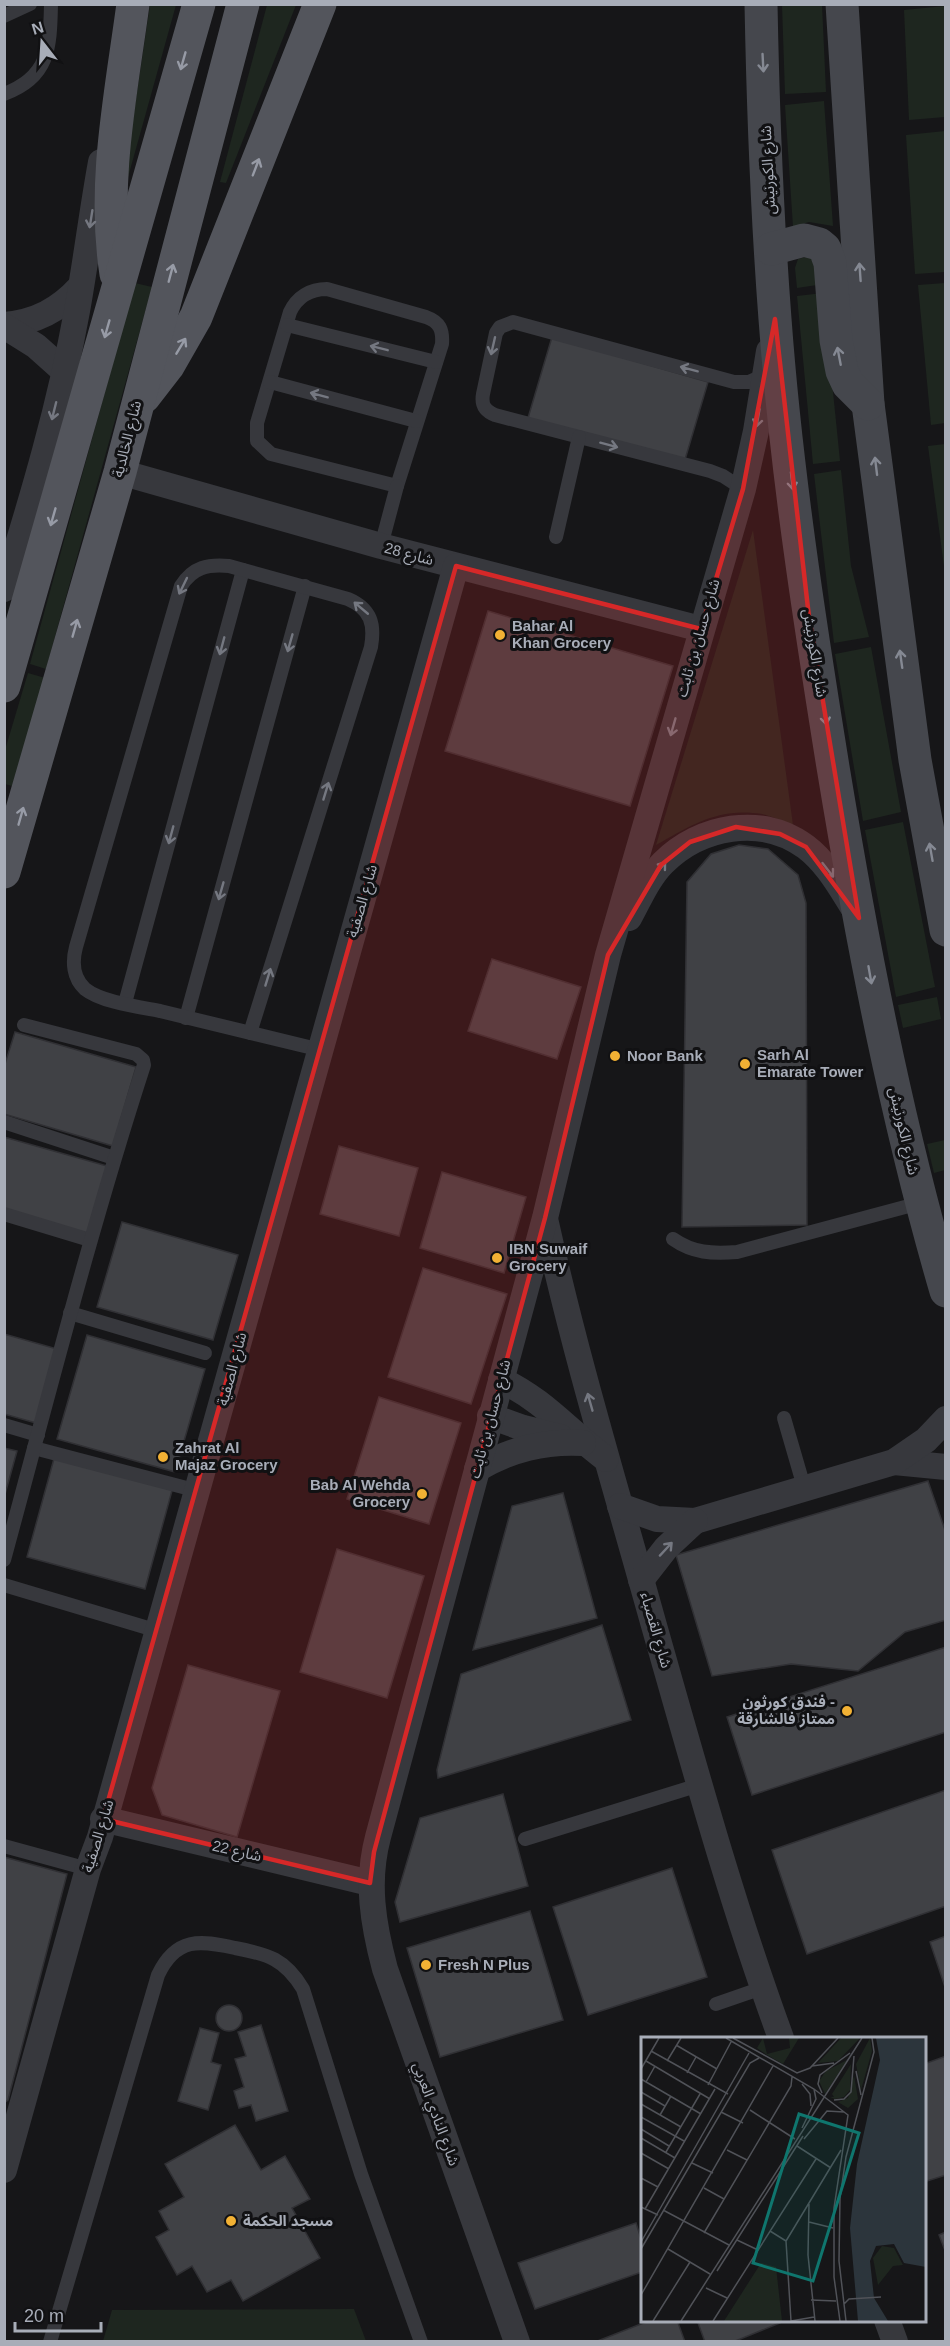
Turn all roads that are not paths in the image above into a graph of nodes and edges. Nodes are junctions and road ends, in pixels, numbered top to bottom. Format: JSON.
{"nodes":[{"id":1,"x":30,"y":4,"type":"edge"},
{"id":2,"x":51,"y":4,"type":"edge"},
{"id":3,"x":133,"y":4,"type":"edge"},
{"id":4,"x":199,"y":4,"type":"edge"},
{"id":5,"x":243,"y":4,"type":"edge"},
{"id":6,"x":320,"y":4,"type":"edge"},
{"id":7,"x":761,"y":4,"type":"edge"},
{"id":8,"x":842,"y":4,"type":"edge"},
{"id":9,"x":4,"y":16,"type":"edge"},
{"id":10,"x":4,"y":94,"type":"edge"},
{"id":11,"x":120,"y":102,"type":"junction"},
{"id":12,"x":771,"y":249,"type":"junction"},
{"id":13,"x":80,"y":287,"type":"junction"},
{"id":14,"x":119,"y":290,"type":"junction"},
{"id":15,"x":775,"y":319,"type":"junction"},
{"id":16,"x":4,"y":325,"type":"edge"},
{"id":17,"x":286,"y":325,"type":"junction"},
{"id":18,"x":436,"y":362,"type":"junction"},
{"id":19,"x":64,"y":372,"type":"junction"},
{"id":20,"x":765,"y":375,"type":"junction"},
{"id":21,"x":270,"y":382,"type":"junction"},
{"id":22,"x":868,"y":404,"type":"junction"},
{"id":23,"x":134,"y":411,"type":"junction"},
{"id":24,"x":416,"y":421,"type":"junction"},
{"id":25,"x":579,"y":437,"type":"junction"},
{"id":26,"x":120,"y":472,"type":"junction"},
{"id":27,"x":398,"y":486,"type":"junction"},
{"id":28,"x":743,"y":489,"type":"junction"},
{"id":29,"x":556,"y":537,"type":"dead end"},
{"id":30,"x":381,"y":546,"type":"junction"},
{"id":31,"x":456,"y":566,"type":"junction"},
{"id":32,"x":243,"y":570,"type":"junction"},
{"id":33,"x":305,"y":586,"type":"junction"},
{"id":34,"x":4,"y":589,"type":"edge"},
{"id":35,"x":700,"y":629,"type":"junction"},
{"id":36,"x":4,"y":686,"type":"edge"},
{"id":37,"x":4,"y":872,"type":"edge"},
{"id":38,"x":860,"y":918,"type":"junction"},
{"id":39,"x":945,"y":930,"type":"edge"},
{"id":40,"x":608,"y":955,"type":"junction"},
{"id":41,"x":125,"y":1003,"type":"junction"},
{"id":42,"x":186,"y":1018,"type":"junction"},
{"id":43,"x":24,"y":1024,"type":"dead end"},
{"id":44,"x":250,"y":1033,"type":"junction"},
{"id":45,"x":321,"y":1050,"type":"junction"},
{"id":46,"x":4,"y":1122,"type":"edge"},
{"id":47,"x":114,"y":1158,"type":"junction"},
{"id":48,"x":920,"y":1203,"type":"junction"},
{"id":49,"x":4,"y":1214,"type":"edge"},
{"id":50,"x":545,"y":1218,"type":"junction"},
{"id":51,"x":673,"y":1239,"type":"dead end"},
{"id":52,"x":90,"y":1240,"type":"junction"},
{"id":53,"x":945,"y":1291,"type":"edge"},
{"id":54,"x":70,"y":1313,"type":"junction"},
{"id":55,"x":205,"y":1353,"type":"dead end"},
{"id":56,"x":501,"y":1380,"type":"junction"},
{"id":57,"x":490,"y":1416,"type":"junction"},
{"id":58,"x":784,"y":1418,"type":"dead end"},
{"id":59,"x":945,"y":1419,"type":"edge"},
{"id":60,"x":4,"y":1425,"type":"edge"},
{"id":61,"x":36,"y":1442,"type":"junction"},
{"id":62,"x":583,"y":1443,"type":"junction"},
{"id":63,"x":606,"y":1459,"type":"junction"},
{"id":64,"x":894,"y":1462,"type":"junction"},
{"id":65,"x":945,"y":1467,"type":"edge"},
{"id":66,"x":477,"y":1469,"type":"junction"},
{"id":67,"x":804,"y":1487,"type":"junction"},
{"id":68,"x":198,"y":1491,"type":"junction"},
{"id":69,"x":620,"y":1506,"type":"junction"},
{"id":70,"x":696,"y":1521,"type":"junction"},
{"id":71,"x":4,"y":1560,"type":"edge"},
{"id":72,"x":641,"y":1580,"type":"junction"},
{"id":73,"x":4,"y":1585,"type":"edge"},
{"id":74,"x":158,"y":1631,"type":"junction"},
{"id":75,"x":699,"y":1785,"type":"junction"},
{"id":76,"x":104,"y":1819,"type":"junction"},
{"id":77,"x":525,"y":1839,"type":"dead end"},
{"id":78,"x":4,"y":1846,"type":"edge"},
{"id":79,"x":88,"y":1869,"type":"junction"},
{"id":80,"x":370,"y":1883,"type":"junction"},
{"id":81,"x":762,"y":1988,"type":"junction"},
{"id":82,"x":716,"y":2004,"type":"dead end"},
{"id":83,"x":781,"y":2037,"type":"edge"},
{"id":84,"x":7,"y":2155,"type":"edge"},
{"id":85,"x":888,"y":2322,"type":"edge"},
{"id":86,"x":50,"y":2342,"type":"edge"},
{"id":87,"x":421,"y":2342,"type":"edge"},
{"id":88,"x":517,"y":2342,"type":"edge"},
{"id":89,"x":895,"y":2342,"type":"edge"}],
"edges":[{"from":1,"to":9,"type":"lane"},
{"from":2,"to":10,"type":"lane"},
{"from":3,"to":11,"type":"main road"},
{"from":4,"to":14,"type":"main road","one_way":true},
{"from":23,"to":5,"type":"main road","name":"شارع الخالدية","one_way":true},
{"from":23,"to":6,"type":"main road","one_way":true},
{"from":7,"to":12,"type":"main road","name":"شارع الكورنيش","one_way":true},
{"from":22,"to":8,"type":"main road","one_way":true},
{"from":11,"to":13,"type":"street","one_way":true},
{"from":11,"to":14,"type":"main road"},
{"from":12,"to":15,"type":"main road","name":"شارع الكورنيش"},
{"from":22,"to":12,"type":"main road","one_way":true},
{"from":13,"to":16,"type":"street"},
{"from":13,"to":19,"type":"street"},
{"from":14,"to":36,"type":"main road","one_way":true},
{"from":15,"to":20,"type":"street","name":"شارع حسان بن ثابت"},
{"from":15,"to":38,"type":"main road","name":"شارع الكورنيش","one_way":true},
{"from":16,"to":19,"type":"street"},
{"from":18,"to":17,"type":"lane","one_way":true},
{"from":17,"to":18,"type":"lane"},
{"from":17,"to":21,"type":"lane"},
{"from":18,"to":24,"type":"lane"},
{"from":19,"to":34,"type":"street","one_way":true},
{"from":20,"to":25,"type":"lane","one_way":true},
{"from":20,"to":28,"type":"street","name":"شارع حسان بن ثابت","one_way":true},
{"from":24,"to":21,"type":"lane","one_way":true},
{"from":21,"to":27,"type":"lane"},
{"from":39,"to":22,"type":"main road","one_way":true},
{"from":23,"to":26,"type":"main road","name":"شارع الخالدية"},
{"from":24,"to":27,"type":"lane"},
{"from":25,"to":28,"type":"lane","one_way":true},
{"from":25,"to":29,"type":"lane"},
{"from":26,"to":30,"type":"street","name":"شارع 28"},
{"from":37,"to":26,"type":"main road","name":"شارع الخالدية","one_way":true},
{"from":27,"to":30,"type":"lane"},
{"from":28,"to":35,"type":"street","name":"شارع حسان بن ثابت"},
{"from":30,"to":31,"type":"street","name":"شارع 28"},
{"from":31,"to":35,"type":"street","name":"شارع 28"},
{"from":31,"to":45,"type":"street","name":"شارع الصفية"},
{"from":32,"to":33,"type":"lane"},
{"from":32,"to":41,"type":"lane","one_way":true},
{"from":32,"to":41,"type":"lane","one_way":true},
{"from":33,"to":42,"type":"lane","one_way":true},
{"from":44,"to":33,"type":"lane","one_way":true},
{"from":35,"to":40,"type":"street","name":"شارع حسان بن ثابت","one_way":true},
{"from":40,"to":38,"type":"street","name":"شارع حسان بن ثابت","one_way":true},
{"from":38,"to":48,"type":"main road","name":"شارع الكورنيش","one_way":true},
{"from":40,"to":50,"type":"street","name":"شارع حسان بن ثابت"},
{"from":41,"to":42,"type":"lane"},
{"from":42,"to":44,"type":"lane"},
{"from":43,"to":47,"type":"lane"},
{"from":44,"to":45,"type":"lane"},
{"from":45,"to":68,"type":"street","name":"شارع الصفية"},
{"from":46,"to":47,"type":"lane"},
{"from":47,"to":52,"type":"lane"},
{"from":48,"to":51,"type":"lane"},
{"from":48,"to":53,"type":"main road","name":"شارع الكورنيش"},
{"from":49,"to":52,"type":"lane"},
{"from":50,"to":56,"type":"street","name":"شارع حسان بن ثابت"},
{"from":63,"to":50,"type":"street","name":"شارع القصباء","one_way":true},
{"from":52,"to":54,"type":"lane"},
{"from":54,"to":55,"type":"lane"},
{"from":54,"to":61,"type":"lane"},
{"from":56,"to":57,"type":"street","name":"شارع حسان بن ثابت"},
{"from":56,"to":62,"type":"street"},
{"from":57,"to":62,"type":"street"},
{"from":57,"to":66,"type":"street","name":"شارع حسان بن ثابت"},
{"from":58,"to":67,"type":"lane"},
{"from":59,"to":64,"type":"street"},
{"from":60,"to":61,"type":"lane"},
{"from":61,"to":68,"type":"lane"},
{"from":61,"to":71,"type":"lane"},
{"from":62,"to":63,"type":"street"},
{"from":62,"to":66,"type":"street"},
{"from":63,"to":69,"type":"street","name":"شارع القصباء"},
{"from":64,"to":65,"type":"street"},
{"from":64,"to":67,"type":"street"},
{"from":66,"to":80,"type":"street","name":"شارع حسان بن ثابت"},
{"from":67,"to":70,"type":"street"},
{"from":68,"to":74,"type":"street","name":"شارع الصفية"},
{"from":69,"to":70,"type":"street"},
{"from":69,"to":72,"type":"street","name":"شارع القصباء"},
{"from":72,"to":70,"type":"street","one_way":true},
{"from":72,"to":75,"type":"street","name":"شارع القصباء"},
{"from":73,"to":74,"type":"lane"},
{"from":74,"to":76,"type":"street","name":"شارع الصفية"},
{"from":75,"to":77,"type":"lane"},
{"from":75,"to":81,"type":"street","name":"شارع القصباء"},
{"from":76,"to":79,"type":"street","name":"شارع الصفية"},
{"from":76,"to":80,"type":"street","name":"شارع 22"},
{"from":78,"to":79,"type":"lane"},
{"from":79,"to":84,"type":"street","name":"شارع الصفية"},
{"from":80,"to":88,"type":"street","name":"شارع النادي العربي"},
{"from":81,"to":82,"type":"lane"},
{"from":81,"to":83,"type":"street","name":"شارع القصباء"},
{"from":85,"to":89,"type":"street"},
{"from":86,"to":87,"type":"lane"}]}
